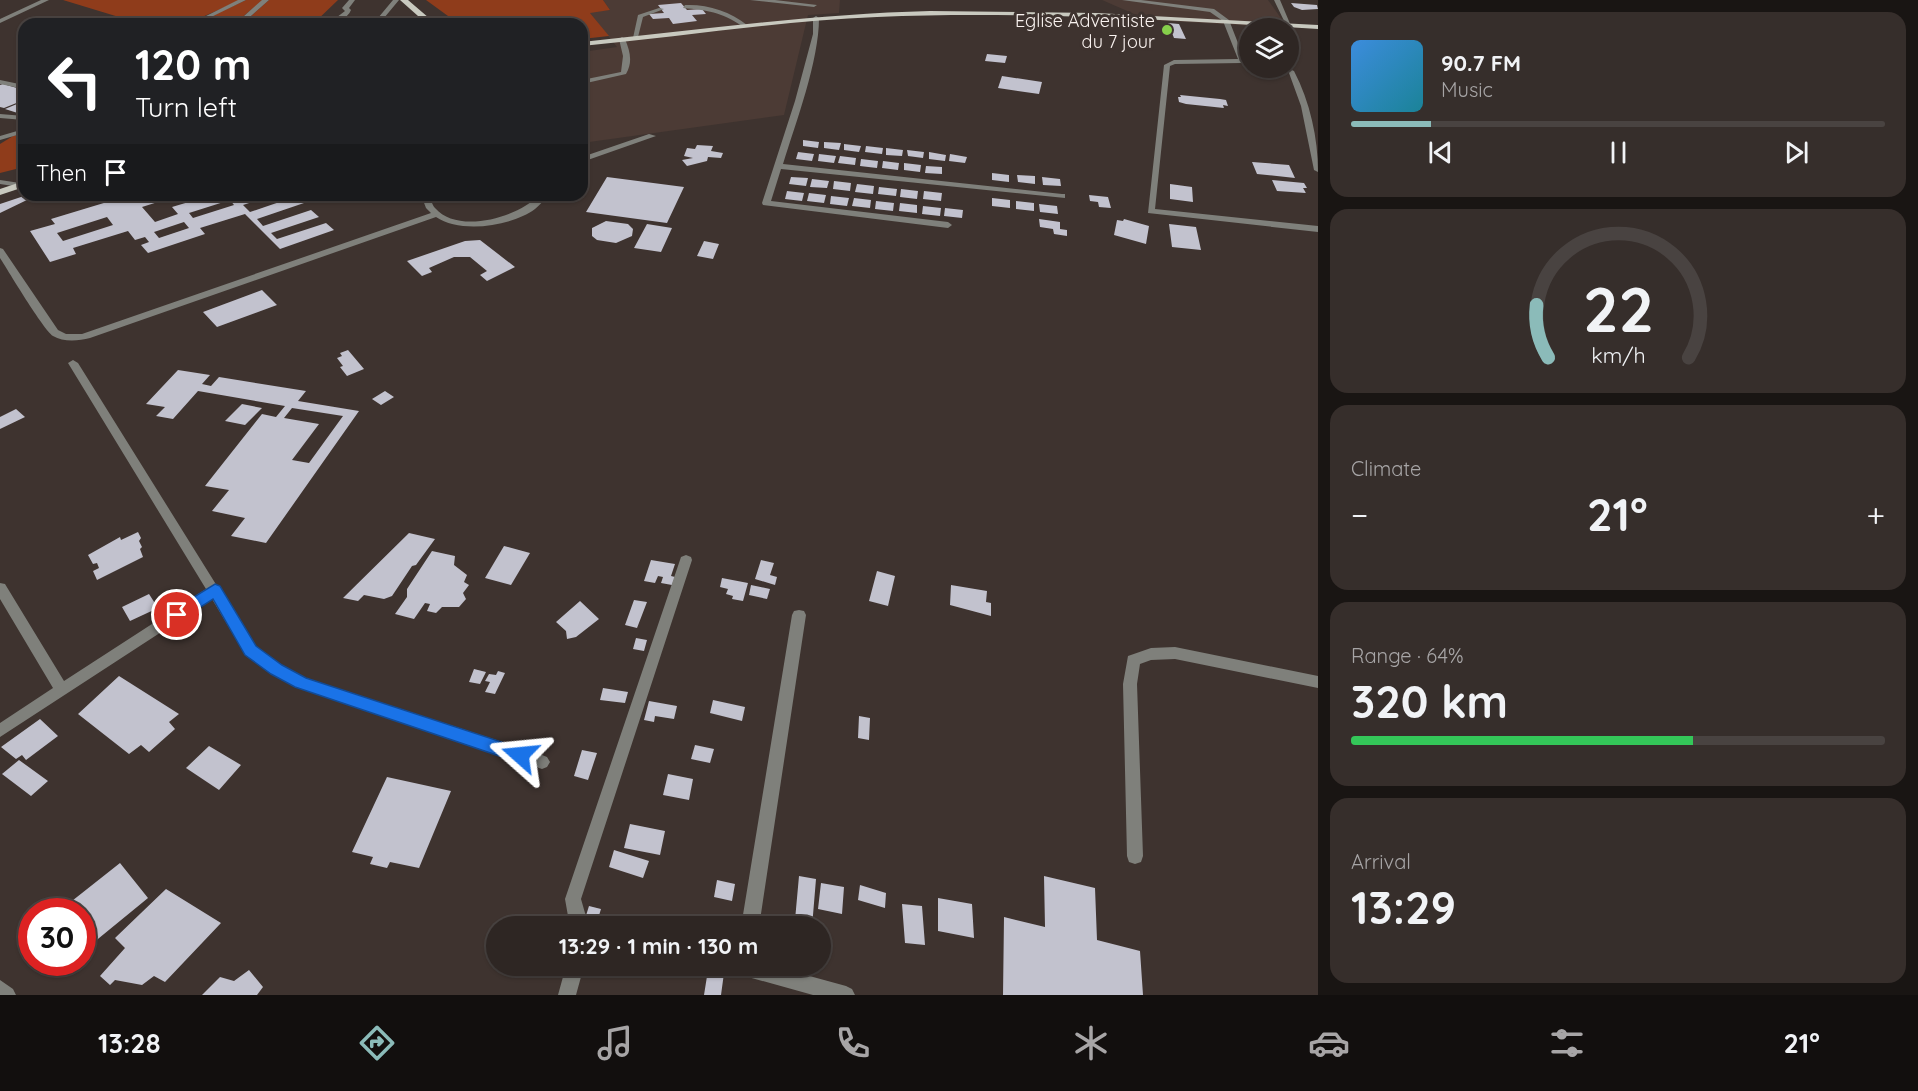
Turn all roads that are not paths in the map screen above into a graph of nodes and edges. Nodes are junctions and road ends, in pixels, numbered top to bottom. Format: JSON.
{"nodes":[{"id":1,"x":46,"y":0,"type":"edge"},
{"id":2,"x":243,"y":0,"type":"edge"},
{"id":3,"x":266,"y":0,"type":"edge"},
{"id":4,"x":352,"y":0,"type":"edge"},
{"id":5,"x":396,"y":0,"type":"edge"},
{"id":6,"x":404,"y":0,"type":"edge"},
{"id":7,"x":753,"y":0,"type":"edge"},
{"id":8,"x":1125,"y":0,"type":"edge"},
{"id":9,"x":1277,"y":0,"type":"edge"},
{"id":10,"x":814,"y":3,"type":"edge"},
{"id":11,"x":685,"y":7,"type":"dead end"},
{"id":12,"x":661,"y":9,"type":"dead end"},
{"id":13,"x":20,"y":12,"type":"junction"},
{"id":14,"x":0,"y":13,"type":"edge"},
{"id":15,"x":205,"y":18,"type":"edge"},
{"id":16,"x":245,"y":18,"type":"edge"},
{"id":17,"x":340,"y":18,"type":"edge"},
{"id":18,"x":381,"y":18,"type":"edge"},
{"id":19,"x":425,"y":18,"type":"edge"},
{"id":20,"x":816,"y":18,"type":"junction"},
{"id":21,"x":1286,"y":18,"type":"edge"},
{"id":22,"x":1226,"y":20,"type":"junction"},
{"id":23,"x":0,"y":21,"type":"edge"},
{"id":24,"x":1239,"y":21,"type":"edge"},
{"id":25,"x":744,"y":25,"type":"junction"},
{"id":26,"x":1299,"y":26,"type":"edge"},
{"id":27,"x":1318,"y":27,"type":"edge"},
{"id":28,"x":635,"y":38,"type":"junction"},
{"id":29,"x":622,"y":39,"type":"junction"},
{"id":30,"x":588,"y":43,"type":"edge"},
{"id":31,"x":1239,"y":47,"type":"edge"},
{"id":32,"x":1239,"y":62,"type":"edge"},
{"id":33,"x":1294,"y":78,"type":"edge"},
{"id":34,"x":588,"y":81,"type":"edge"},
{"id":35,"x":0,"y":82,"type":"edge"},
{"id":36,"x":18,"y":85,"type":"edge"},
{"id":37,"x":0,"y":117,"type":"edge"},
{"id":38,"x":18,"y":118,"type":"edge"},
{"id":39,"x":18,"y":133,"type":"edge"},
{"id":40,"x":652,"y":136,"type":"dead end"},
{"id":41,"x":0,"y":138,"type":"edge"},
{"id":42,"x":1315,"y":143,"type":"edge"},
{"id":43,"x":588,"y":158,"type":"edge"},
{"id":44,"x":778,"y":166,"type":"junction"},
{"id":45,"x":1317,"y":166,"type":"edge"},
{"id":46,"x":0,"y":182,"type":"edge"},
{"id":47,"x":18,"y":184,"type":"edge"},
{"id":48,"x":18,"y":186,"type":"edge"},
{"id":49,"x":0,"y":192,"type":"edge"},
{"id":50,"x":1062,"y":196,"type":"dead end"},
{"id":51,"x":426,"y":201,"type":"edge"},
{"id":52,"x":541,"y":201,"type":"edge"},
{"id":53,"x":436,"y":214,"type":"junction"},
{"id":54,"x":948,"y":225,"type":"dead end"},
{"id":55,"x":1318,"y":229,"type":"edge"},
{"id":56,"x":0,"y":252,"type":"edge"},
{"id":57,"x":73,"y":363,"type":"dead end"},
{"id":58,"x":686,"y":560,"type":"dead end"},
{"id":59,"x":0,"y":588,"type":"edge"},
{"id":60,"x":215,"y":590,"type":"junction"},
{"id":61,"x":799,"y":615,"type":"dead end"},
{"id":62,"x":1318,"y":682,"type":"edge"},
{"id":63,"x":62,"y":690,"type":"junction"},
{"id":64,"x":0,"y":731,"type":"edge"},
{"id":65,"x":542,"y":762,"type":"dead end"},
{"id":66,"x":1135,"y":856,"type":"dead end"},
{"id":67,"x":577,"y":916,"type":"edge"},
{"id":68,"x":752,"y":916,"type":"edge"},
{"id":69,"x":572,"y":976,"type":"edge"},
{"id":70,"x":779,"y":976,"type":"edge"},
{"id":71,"x":0,"y":989,"type":"edge"},
{"id":72,"x":7,"y":995,"type":"edge"},
{"id":73,"x":567,"y":995,"type":"edge"},
{"id":74,"x":846,"y":995,"type":"edge"}],
"edges":[{"from":1,"to":13,"type":"street"},
{"from":2,"to":15,"type":"street"},
{"from":3,"to":16,"type":"street"},
{"from":4,"to":17,"type":"street"},
{"from":5,"to":18,"type":"street"},
{"from":6,"to":19,"type":"main road"},
{"from":7,"to":10,"type":"street"},
{"from":8,"to":22,"type":"street"},
{"from":9,"to":21,"type":"street"},
{"from":10,"to":20,"type":"street"},
{"from":11,"to":25,"type":"street"},
{"from":12,"to":28,"type":"street"},
{"from":13,"to":14,"type":"street"},
{"from":13,"to":23,"type":"street"},
{"from":20,"to":22,"type":"main road"},
{"from":20,"to":25,"type":"main road"},
{"from":20,"to":44,"type":"street"},
{"from":22,"to":24,"type":"main road"},
{"from":22,"to":31,"type":"street"},
{"from":25,"to":28,"type":"main road"},
{"from":26,"to":27,"type":"main road"},
{"from":28,"to":29,"type":"main road"},
{"from":29,"to":30,"type":"main road"},
{"from":29,"to":34,"type":"street"},
{"from":32,"to":55,"type":"street"},
{"from":33,"to":42,"type":"street"},
{"from":35,"to":36,"type":"street"},
{"from":37,"to":38,"type":"street"},
{"from":39,"to":41,"type":"street"},
{"from":40,"to":43,"type":"street"},
{"from":42,"to":45,"type":"street"},
{"from":44,"to":50,"type":"street"},
{"from":44,"to":54,"type":"street"},
{"from":46,"to":47,"type":"street"},
{"from":48,"to":49,"type":"main road"},
{"from":51,"to":53,"type":"street"},
{"from":52,"to":53,"type":"street"},
{"from":53,"to":56,"type":"street"},
{"from":57,"to":60,"type":"street"},
{"from":58,"to":67,"type":"street"},
{"from":59,"to":63,"type":"street"},
{"from":60,"to":63,"type":"street"},
{"from":60,"to":65,"type":"street"},
{"from":61,"to":68,"type":"street"},
{"from":62,"to":66,"type":"street"},
{"from":63,"to":64,"type":"street"},
{"from":69,"to":73,"type":"street"},
{"from":70,"to":74,"type":"street"},
{"from":71,"to":72,"type":"street"}]}
